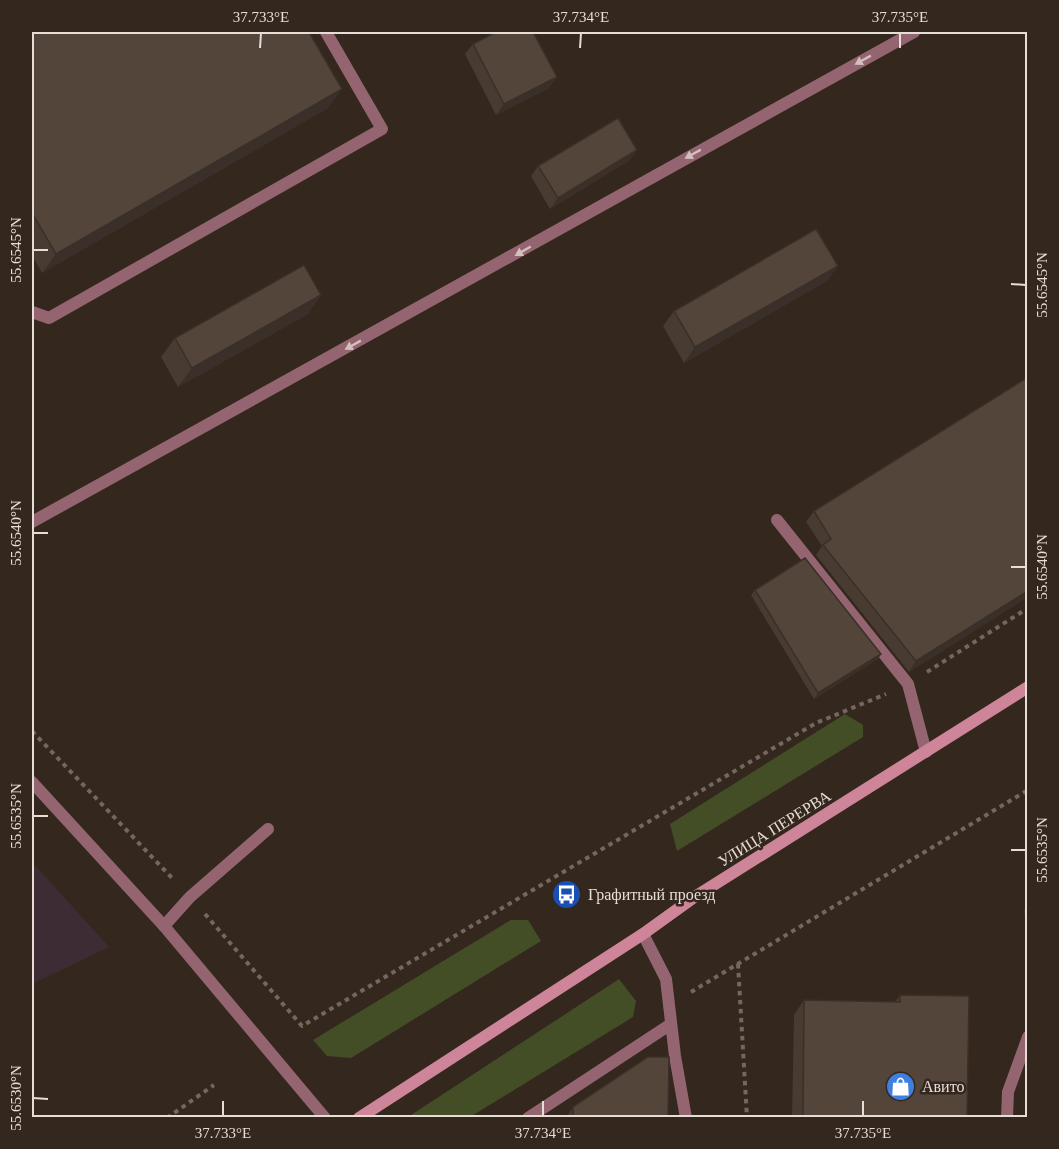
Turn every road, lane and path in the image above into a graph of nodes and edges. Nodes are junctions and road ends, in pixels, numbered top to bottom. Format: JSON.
{"nodes":[{"id":1,"x":326,"y":32,"type":"edge"},
{"id":2,"x":914,"y":32,"type":"edge"},
{"id":3,"x":32,"y":312,"type":"edge"},
{"id":4,"x":777,"y":520,"type":"dead end"},
{"id":5,"x":32,"y":522,"type":"edge"},
{"id":6,"x":1028,"y":608,"type":"edge"},
{"id":7,"x":908,"y":684,"type":"junction"},
{"id":8,"x":1028,"y":687,"type":"edge"},
{"id":9,"x":32,"y":731,"type":"edge"},
{"id":10,"x":926,"y":752,"type":"junction"},
{"id":11,"x":32,"y":783,"type":"edge"},
{"id":12,"x":1028,"y":790,"type":"edge"},
{"id":13,"x":268,"y":830,"type":"dead end"},
{"id":14,"x":190,"y":897,"type":"junction"},
{"id":15,"x":164,"y":926,"type":"junction"},
{"id":16,"x":643,"y":934,"type":"junction"},
{"id":17,"x":738,"y":964,"type":"junction"},
{"id":18,"x":671,"y":1024,"type":"junction"},
{"id":19,"x":1028,"y":1037,"type":"edge"},
{"id":20,"x":214,"y":1085,"type":"dead end"},
{"id":21,"x":166,"y":1118,"type":"edge"},
{"id":22,"x":325,"y":1118,"type":"edge"},
{"id":23,"x":359,"y":1118,"type":"edge"},
{"id":24,"x":528,"y":1118,"type":"edge"},
{"id":25,"x":686,"y":1118,"type":"edge"},
{"id":26,"x":747,"y":1118,"type":"edge"},
{"id":27,"x":1007,"y":1118,"type":"edge"}],
"edges":[{"from":1,"to":3,"type":"street"},
{"from":2,"to":5,"type":"street","one_way":true},
{"from":4,"to":7,"type":"street"},
{"from":6,"to":7,"type":"path"},
{"from":7,"to":10,"type":"street"},
{"from":7,"to":14,"type":"path"},
{"from":8,"to":10,"type":"main road","name":"УЛИЦА ПЕРЕРВА"},
{"from":9,"to":14,"type":"path"},
{"from":10,"to":16,"type":"main road","name":"УЛИЦА ПЕРЕРВА"},
{"from":11,"to":15,"type":"street"},
{"from":12,"to":17,"type":"path"},
{"from":13,"to":14,"type":"street"},
{"from":14,"to":15,"type":"street"},
{"from":15,"to":22,"type":"street"},
{"from":16,"to":18,"type":"street"},
{"from":16,"to":23,"type":"main road","name":"УЛИЦА ПЕРЕРВА"},
{"from":17,"to":18,"type":"path"},
{"from":17,"to":26,"type":"path"},
{"from":18,"to":24,"type":"street"},
{"from":18,"to":25,"type":"street"},
{"from":19,"to":27,"type":"street"},
{"from":20,"to":21,"type":"path"}]}
